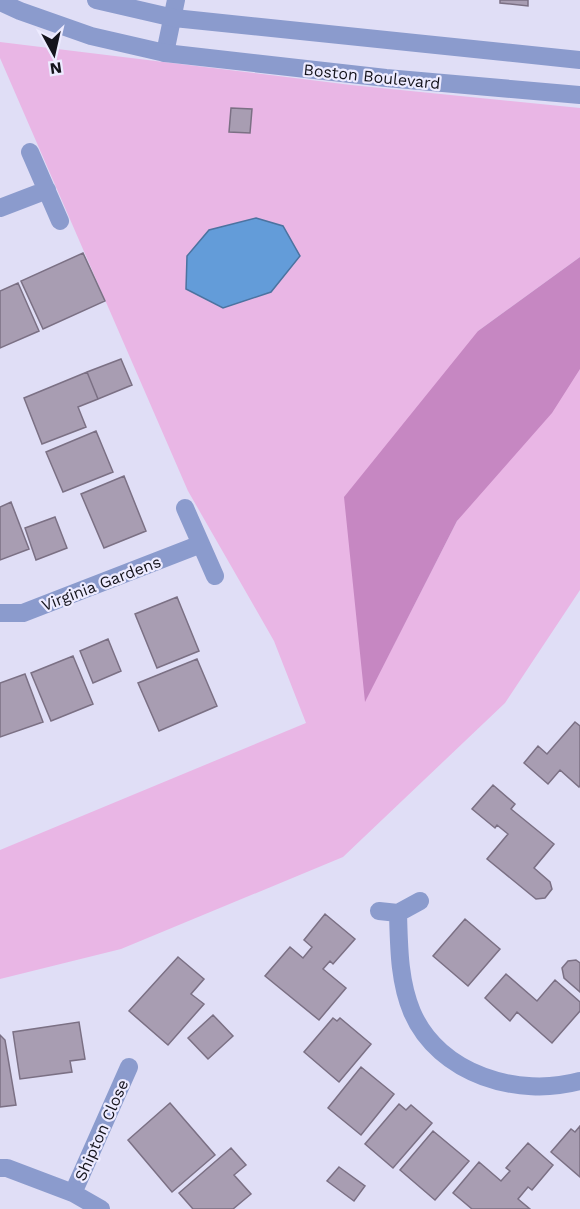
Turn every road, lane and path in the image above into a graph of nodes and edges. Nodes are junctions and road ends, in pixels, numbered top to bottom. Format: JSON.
{"nodes":[{"id":1,"x":96,"y":0,"type":"edge"},
{"id":2,"x":0,"y":2,"type":"edge"},
{"id":3,"x":175,"y":9,"type":"edge"},
{"id":4,"x":165,"y":53,"type":"junction"},
{"id":5,"x":580,"y":60,"type":"edge"},
{"id":6,"x":580,"y":95,"type":"edge"},
{"id":7,"x":30,"y":152,"type":"dead end"},
{"id":8,"x":47,"y":190,"type":"junction"},
{"id":9,"x":0,"y":208,"type":"edge"},
{"id":10,"x":60,"y":221,"type":"dead end"},
{"id":11,"x":185,"y":508,"type":"dead end"},
{"id":12,"x":201,"y":544,"type":"junction"},
{"id":13,"x":215,"y":576,"type":"dead end"},
{"id":14,"x":0,"y":613,"type":"edge"},
{"id":15,"x":420,"y":901,"type":"dead end"},
{"id":16,"x":379,"y":911,"type":"dead end"},
{"id":17,"x":398,"y":913,"type":"junction"},
{"id":18,"x":129,"y":1067,"type":"dead end"},
{"id":19,"x":580,"y":1081,"type":"edge"},
{"id":20,"x":0,"y":1168,"type":"edge"},
{"id":21,"x":73,"y":1193,"type":"junction"},
{"id":22,"x":101,"y":1209,"type":"edge"}],
"edges":[{"from":1,"to":3,"type":"street"},
{"from":2,"to":4,"type":"street","name":"Boston Boulevard"},
{"from":3,"to":4,"type":"street"},
{"from":3,"to":5,"type":"street"},
{"from":4,"to":6,"type":"street","name":"Boston Boulevard"},
{"from":7,"to":8,"type":"street"},
{"from":8,"to":9,"type":"street"},
{"from":8,"to":10,"type":"street"},
{"from":11,"to":12,"type":"street"},
{"from":12,"to":13,"type":"street"},
{"from":12,"to":14,"type":"street","name":"Virginia Gardens"},
{"from":15,"to":17,"type":"street"},
{"from":16,"to":17,"type":"street"},
{"from":17,"to":19,"type":"street"},
{"from":18,"to":21,"type":"street","name":"Shipton Close"},
{"from":20,"to":21,"type":"street","name":"Shipton Close"},
{"from":21,"to":22,"type":"street","name":"Shipton Close"}]}
